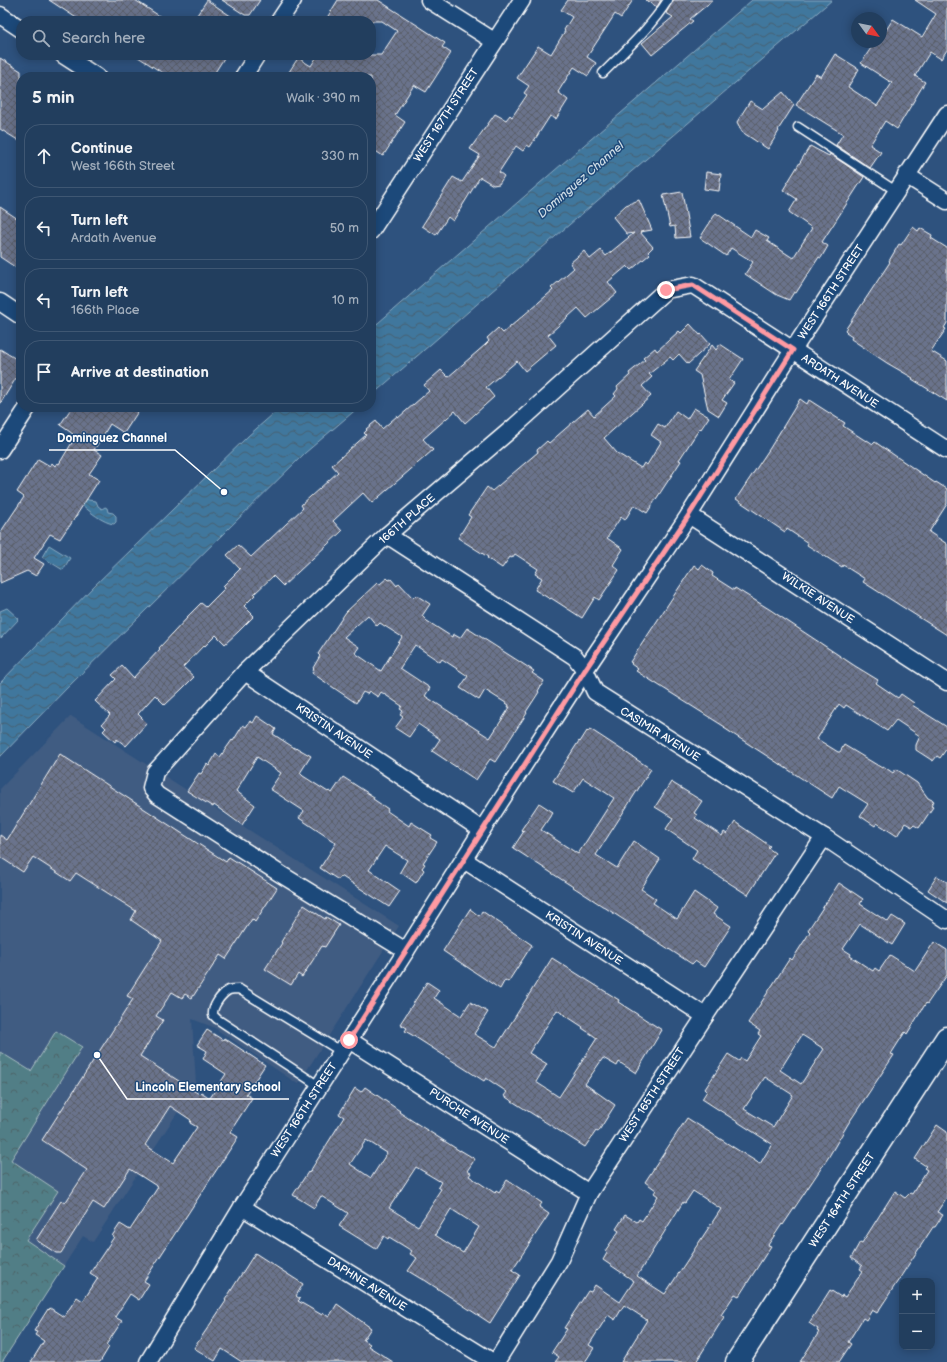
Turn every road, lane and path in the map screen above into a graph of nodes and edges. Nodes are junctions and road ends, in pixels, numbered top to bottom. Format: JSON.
{"nodes":[{"id":1,"x":293,"y":0,"type":"edge"},
{"id":2,"x":429,"y":0,"type":"edge"},
{"id":3,"x":522,"y":0,"type":"edge"},
{"id":4,"x":668,"y":0,"type":"edge"},
{"id":5,"x":0,"y":15,"type":"edge"},
{"id":6,"x":282,"y":16,"type":"edge"},
{"id":7,"x":16,"y":25,"type":"edge"},
{"id":8,"x":494,"y":41,"type":"junction"},
{"id":9,"x":70,"y":60,"type":"edge"},
{"id":10,"x":254,"y":60,"type":"edge"},
{"id":11,"x":89,"y":72,"type":"edge"},
{"id":12,"x":246,"y":72,"type":"edge"},
{"id":13,"x":603,"y":73,"type":"dead end"},
{"id":14,"x":947,"y":114,"type":"edge"},
{"id":15,"x":798,"y":128,"type":"dead end"},
{"id":16,"x":906,"y":175,"type":"junction"},
{"id":17,"x":896,"y":191,"type":"junction"},
{"id":18,"x":947,"y":202,"type":"edge"},
{"id":19,"x":376,"y":223,"type":"edge"},
{"id":20,"x":693,"y":285,"type":"joint"},
{"id":21,"x":0,"y":302,"type":"edge"},
{"id":22,"x":16,"y":313,"type":"edge"},
{"id":23,"x":793,"y":350,"type":"junction"},
{"id":24,"x":25,"y":412,"type":"edge"},
{"id":25,"x":0,"y":450,"type":"edge"},
{"id":26,"x":947,"y":450,"type":"edge"},
{"id":27,"x":689,"y":515,"type":"junction"},
{"id":28,"x":387,"y":535,"type":"junction"},
{"id":29,"x":585,"y":670,"type":"junction"},
{"id":30,"x":245,"y":672,"type":"junction"},
{"id":31,"x":947,"y":682,"type":"edge"},
{"id":32,"x":482,"y":830,"type":"junction"},
{"id":33,"x":824,"y":837,"type":"junction"},
{"id":34,"x":464,"y":860,"type":"junction"},
{"id":35,"x":947,"y":920,"type":"edge"},
{"id":36,"x":406,"y":951,"type":"junction"},
{"id":37,"x":705,"y":1016,"type":"junction"},
{"id":38,"x":947,"y":1038,"type":"edge"},
{"id":39,"x":346,"y":1046,"type":"junction"},
{"id":40,"x":320,"y":1086,"type":"junction"},
{"id":41,"x":589,"y":1193,"type":"junction"},
{"id":42,"x":242,"y":1207,"type":"junction"},
{"id":43,"x":151,"y":1361,"type":"edge"},
{"id":44,"x":493,"y":1362,"type":"edge"},
{"id":45,"x":496,"y":1362,"type":"edge"},
{"id":46,"x":737,"y":1362,"type":"edge"}],
"edges":[{"from":1,"to":6,"type":"street"},
{"from":2,"to":8,"type":"street"},
{"from":3,"to":8,"type":"street","name":"WEST 167TH STREET"},
{"from":4,"to":13,"type":"lane"},
{"from":5,"to":7,"type":"street"},
{"from":8,"to":19,"type":"street","name":"WEST 167TH STREET"},
{"from":9,"to":11,"type":"street"},
{"from":10,"to":12,"type":"street"},
{"from":14,"to":16,"type":"street","name":"WEST 166TH STREET"},
{"from":15,"to":17,"type":"lane"},
{"from":16,"to":17,"type":"street","name":"WEST 166TH STREET"},
{"from":16,"to":18,"type":"street"},
{"from":17,"to":23,"type":"street","name":"WEST 166TH STREET"},
{"from":20,"to":23,"type":"street","name":"ARDATH AVENUE"},
{"from":20,"to":28,"type":"street","name":"166TH PLACE"},
{"from":21,"to":22,"type":"street"},
{"from":23,"to":26,"type":"street","name":"ARDATH AVENUE"},
{"from":23,"to":27,"type":"street","name":"WEST 166TH STREET"},
{"from":24,"to":25,"type":"street"},
{"from":27,"to":29,"type":"street","name":"WEST 166TH STREET"},
{"from":27,"to":31,"type":"street","name":"WILKIE AVENUE"},
{"from":28,"to":29,"type":"street","name":"CASIMIR AVENUE"},
{"from":28,"to":30,"type":"street","name":"166TH PLACE"},
{"from":29,"to":32,"type":"street","name":"WEST 166TH STREET"},
{"from":29,"to":33,"type":"street","name":"CASIMIR AVENUE"},
{"from":30,"to":32,"type":"street","name":"KRISTIN AVENUE"},
{"from":30,"to":36,"type":"street","name":"166TH PLACE"},
{"from":32,"to":34,"type":"street","name":"WEST 166TH STREET"},
{"from":33,"to":35,"type":"street","name":"CASIMIR AVENUE"},
{"from":33,"to":37,"type":"street","name":"WEST 165TH STREET"},
{"from":34,"to":36,"type":"street","name":"WEST 166TH STREET"},
{"from":34,"to":37,"type":"street","name":"KRISTIN AVENUE"},
{"from":36,"to":39,"type":"street","name":"WEST 166TH STREET"},
{"from":37,"to":41,"type":"street","name":"WEST 165TH STREET"},
{"from":38,"to":46,"type":"street","name":"WEST 164TH STREET"},
{"from":39,"to":40,"type":"street","name":"WEST 166TH STREET"},
{"from":39,"to":40,"type":"lane"},
{"from":39,"to":41,"type":"street","name":"PURCHE AVENUE"},
{"from":40,"to":42,"type":"street","name":"WEST 166TH STREET"},
{"from":41,"to":45,"type":"street","name":"WEST 165TH STREET"},
{"from":42,"to":43,"type":"street","name":"WEST 166TH STREET"},
{"from":42,"to":44,"type":"street","name":"DAPHNE AVENUE"}]}
